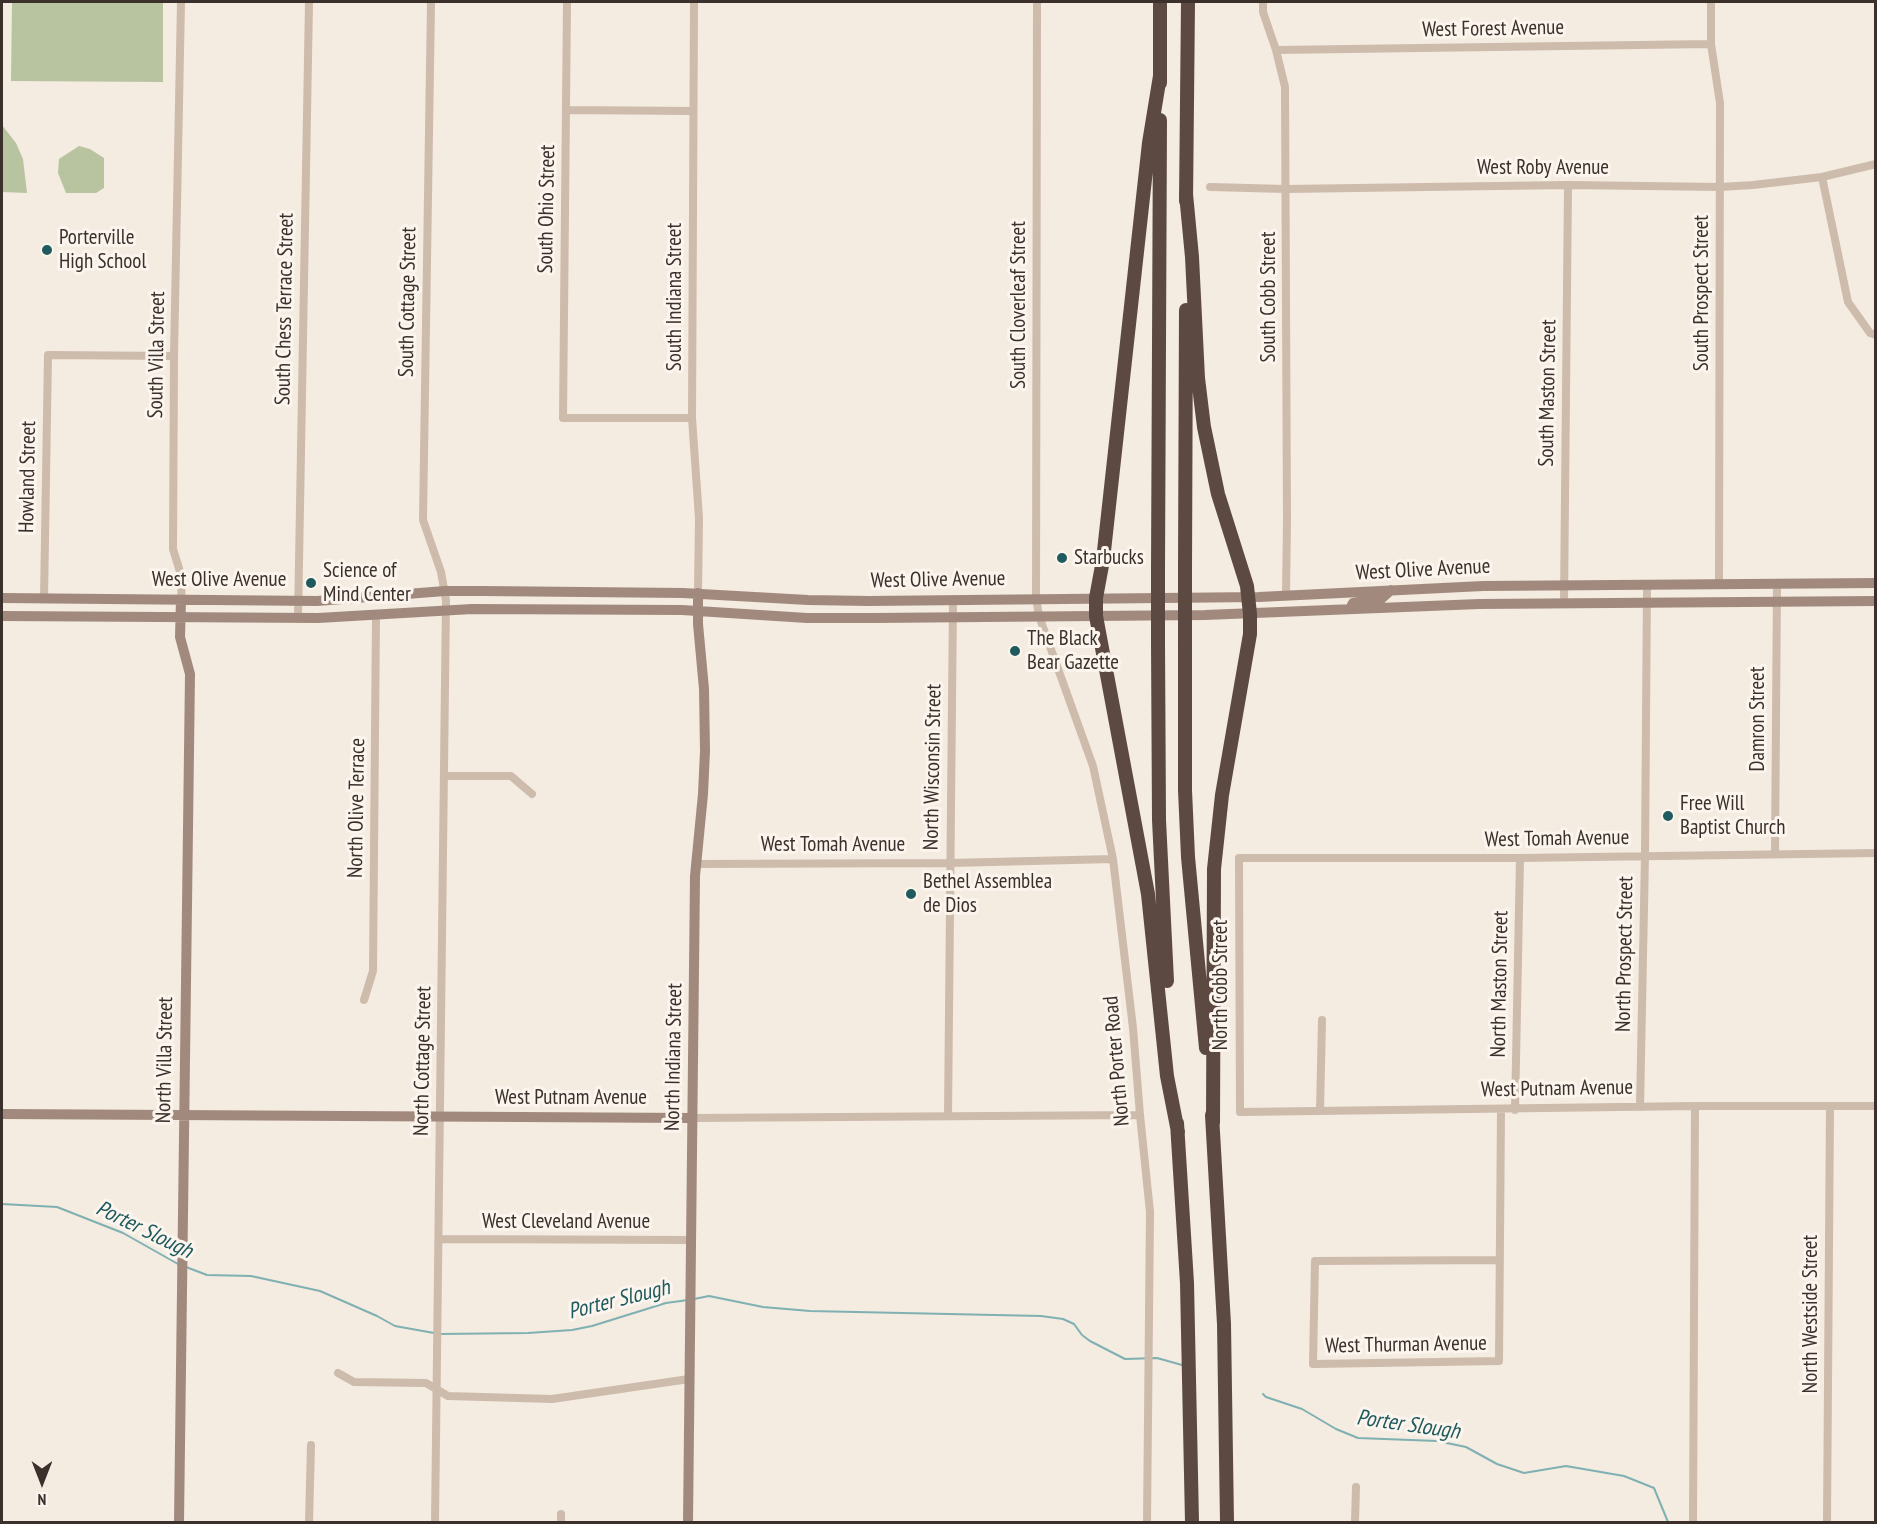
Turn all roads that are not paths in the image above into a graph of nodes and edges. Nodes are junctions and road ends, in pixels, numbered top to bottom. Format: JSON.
{"nodes":[{"id":1,"x":181,"y":2,"type":"edge"},
{"id":2,"x":309,"y":2,"type":"edge"},
{"id":3,"x":431,"y":2,"type":"edge"},
{"id":4,"x":567,"y":2,"type":"edge"},
{"id":5,"x":694,"y":2,"type":"edge"},
{"id":6,"x":1037,"y":2,"type":"edge"},
{"id":7,"x":1160,"y":2,"type":"edge"},
{"id":8,"x":1188,"y":2,"type":"edge"},
{"id":9,"x":1263,"y":2,"type":"edge"},
{"id":10,"x":1711,"y":2,"type":"edge"},
{"id":11,"x":1711,"y":44,"type":"junction"},
{"id":12,"x":1276,"y":50,"type":"junction"},
{"id":13,"x":1160,"y":76,"type":"junction"},
{"id":14,"x":566,"y":110,"type":"junction"},
{"id":15,"x":693,"y":111,"type":"junction"},
{"id":16,"x":1875,"y":164,"type":"edge"},
{"id":17,"x":1822,"y":177,"type":"junction"},
{"id":18,"x":1568,"y":184,"type":"junction"},
{"id":19,"x":1210,"y":187,"type":"dead end"},
{"id":20,"x":1720,"y":187,"type":"junction"},
{"id":21,"x":1286,"y":189,"type":"junction"},
{"id":22,"x":1186,"y":194,"type":"junction"},
{"id":23,"x":1875,"y":335,"type":"edge"},
{"id":24,"x":174,"y":356,"type":"junction"},
{"id":25,"x":692,"y":418,"type":"junction"},
{"id":26,"x":1875,"y":583,"type":"edge"},
{"id":27,"x":1777,"y":584,"type":"junction"},
{"id":28,"x":1564,"y":585,"type":"junction"},
{"id":29,"x":1647,"y":585,"type":"junction"},
{"id":30,"x":1719,"y":585,"type":"junction"},
{"id":31,"x":1391,"y":590,"type":"junction"},
{"id":32,"x":698,"y":593,"type":"junction"},
{"id":33,"x":1286,"y":596,"type":"junction"},
{"id":34,"x":1249,"y":597,"type":"junction"},
{"id":35,"x":2,"y":598,"type":"edge"},
{"id":36,"x":1096,"y":598,"type":"junction"},
{"id":37,"x":44,"y":599,"type":"junction"},
{"id":38,"x":181,"y":600,"type":"junction"},
{"id":39,"x":298,"y":600,"type":"junction"},
{"id":40,"x":446,"y":600,"type":"junction"},
{"id":41,"x":952,"y":600,"type":"junction"},
{"id":42,"x":1875,"y":601,"type":"edge"},
{"id":43,"x":1564,"y":602,"type":"junction"},
{"id":44,"x":1647,"y":602,"type":"junction"},
{"id":45,"x":1777,"y":602,"type":"junction"},
{"id":46,"x":1037,"y":608,"type":"junction"},
{"id":47,"x":1350,"y":609,"type":"junction"},
{"id":48,"x":698,"y":611,"type":"junction"},
{"id":49,"x":1250,"y":614,"type":"junction"},
{"id":50,"x":376,"y":615,"type":"junction"},
{"id":51,"x":2,"y":616,"type":"edge"},
{"id":52,"x":1095,"y":616,"type":"junction"},
{"id":53,"x":181,"y":617,"type":"junction"},
{"id":54,"x":952,"y":617,"type":"junction"},
{"id":55,"x":298,"y":618,"type":"junction"},
{"id":56,"x":445,"y":776,"type":"junction"},
{"id":57,"x":532,"y":794,"type":"dead end"},
{"id":58,"x":1875,"y":853,"type":"edge"},
{"id":59,"x":1775,"y":854,"type":"junction"},
{"id":60,"x":1645,"y":856,"type":"junction"},
{"id":61,"x":1239,"y":858,"type":"joint"},
{"id":62,"x":1520,"y":858,"type":"junction"},
{"id":63,"x":1113,"y":859,"type":"junction"},
{"id":64,"x":950,"y":863,"type":"junction"},
{"id":65,"x":696,"y":864,"type":"junction"},
{"id":66,"x":364,"y":1000,"type":"dead end"},
{"id":67,"x":1322,"y":1020,"type":"dead end"},
{"id":68,"x":1695,"y":1106,"type":"junction"},
{"id":69,"x":1830,"y":1106,"type":"junction"},
{"id":70,"x":1875,"y":1106,"type":"edge"},
{"id":71,"x":1640,"y":1107,"type":"junction"},
{"id":72,"x":1501,"y":1110,"type":"junction"},
{"id":73,"x":1515,"y":1110,"type":"junction"},
{"id":74,"x":1320,"y":1111,"type":"junction"},
{"id":75,"x":1240,"y":1112,"type":"joint"},
{"id":76,"x":2,"y":1114,"type":"edge"},
{"id":77,"x":1140,"y":1115,"type":"junction"},
{"id":78,"x":184,"y":1116,"type":"junction"},
{"id":79,"x":948,"y":1116,"type":"junction"},
{"id":80,"x":440,"y":1117,"type":"junction"},
{"id":81,"x":692,"y":1118,"type":"junction"},
{"id":82,"x":1213,"y":1123,"type":"junction"},
{"id":83,"x":1178,"y":1132,"type":"junction"},
{"id":84,"x":440,"y":1239,"type":"junction"},
{"id":85,"x":691,"y":1240,"type":"junction"},
{"id":86,"x":1500,"y":1260,"type":"junction"},
{"id":87,"x":338,"y":1373,"type":"dead end"},
{"id":88,"x":689,"y":1379,"type":"junction"},
{"id":89,"x":438,"y":1389,"type":"junction"},
{"id":90,"x":311,"y":1444,"type":"dead end"},
{"id":91,"x":1356,"y":1487,"type":"dead end"},
{"id":92,"x":179,"y":1522,"type":"edge"},
{"id":93,"x":309,"y":1522,"type":"edge"},
{"id":94,"x":435,"y":1522,"type":"edge"},
{"id":95,"x":688,"y":1522,"type":"edge"},
{"id":96,"x":1147,"y":1522,"type":"edge"},
{"id":97,"x":1192,"y":1522,"type":"edge"},
{"id":98,"x":1227,"y":1522,"type":"edge"},
{"id":99,"x":1355,"y":1522,"type":"edge"},
{"id":100,"x":1693,"y":1522,"type":"edge"},
{"id":101,"x":1827,"y":1522,"type":"edge"}],
"edges":[{"from":1,"to":24,"type":"street","name":"South Villa Street"},
{"from":2,"to":39,"type":"street","name":"South Chess Terrace Street"},
{"from":3,"to":40,"type":"street","name":"South Cottage Street"},
{"from":4,"to":14,"type":"street","name":"South Ohio Street"},
{"from":5,"to":15,"type":"street","name":"South Indiana Street"},
{"from":6,"to":46,"type":"street","name":"South Cloverleaf Street"},
{"from":7,"to":13,"type":"highway"},
{"from":8,"to":22,"type":"highway"},
{"from":9,"to":12,"type":"street","name":"South Cobb Street"},
{"from":10,"to":11,"type":"street","name":"South Prospect Street"},
{"from":11,"to":12,"type":"street","name":"West Forest Avenue"},
{"from":11,"to":20,"type":"street","name":"South Prospect Street"},
{"from":12,"to":21,"type":"street","name":"South Cobb Street"},
{"from":13,"to":36,"type":"highway"},
{"from":13,"to":83,"type":"highway","bridge":true},
{"from":14,"to":15,"type":"street"},
{"from":14,"to":25,"type":"street","name":"South Ohio Street"},
{"from":15,"to":25,"type":"street","name":"South Indiana Street"},
{"from":16,"to":17,"type":"street","name":"West Roby Avenue"},
{"from":17,"to":20,"type":"street","name":"West Roby Avenue"},
{"from":17,"to":23,"type":"street"},
{"from":18,"to":20,"type":"street","name":"West Roby Avenue"},
{"from":18,"to":21,"type":"street","name":"West Roby Avenue"},
{"from":18,"to":28,"type":"street","name":"South Maston Street"},
{"from":19,"to":21,"type":"street","name":"West Roby Avenue"},
{"from":20,"to":30,"type":"street","name":"South Prospect Street"},
{"from":21,"to":33,"type":"street","name":"South Cobb Street"},
{"from":22,"to":34,"type":"highway"},
{"from":22,"to":82,"type":"highway","bridge":true},
{"from":24,"to":37,"type":"street","name":"Howland Street"},
{"from":24,"to":38,"type":"street","name":"South Villa Street"},
{"from":25,"to":32,"type":"street","name":"South Indiana Street"},
{"from":26,"to":27,"type":"main road","name":"West Olive Avenue"},
{"from":27,"to":30,"type":"main road","name":"West Olive Avenue"},
{"from":27,"to":45,"type":"street","name":"Damron Street"},
{"from":28,"to":29,"type":"main road","name":"West Olive Avenue"},
{"from":28,"to":31,"type":"main road","name":"West Olive Avenue"},
{"from":28,"to":43,"type":"street","name":"South Maston Street"},
{"from":29,"to":30,"type":"main road","name":"West Olive Avenue"},
{"from":29,"to":44,"type":"street","name":"North Prospect Street"},
{"from":31,"to":33,"type":"main road","name":"West Olive Avenue"},
{"from":31,"to":47,"type":"main road"},
{"from":32,"to":40,"type":"main road","name":"West Olive Avenue"},
{"from":32,"to":41,"type":"main road","name":"West Olive Avenue"},
{"from":32,"to":48,"type":"main road","name":"North Indiana Street"},
{"from":33,"to":34,"type":"main road","name":"West Olive Avenue"},
{"from":34,"to":36,"type":"main road","name":"West Olive Avenue"},
{"from":34,"to":49,"type":"highway"},
{"from":35,"to":37,"type":"main road","name":"West Olive Avenue"},
{"from":36,"to":46,"type":"main road","name":"West Olive Avenue"},
{"from":36,"to":52,"type":"highway"},
{"from":37,"to":38,"type":"main road","name":"West Olive Avenue"},
{"from":38,"to":39,"type":"main road","name":"West Olive Avenue"},
{"from":38,"to":53,"type":"main road","name":"North Villa Street"},
{"from":39,"to":40,"type":"main road","name":"West Olive Avenue"},
{"from":39,"to":55,"type":"street","name":"South Chess Terrace Street"},
{"from":40,"to":48,"type":"main road","name":"West Olive Avenue"},
{"from":40,"to":50,"type":"main road","name":"West Olive Avenue"},
{"from":40,"to":56,"type":"street","name":"North Cottage Street"},
{"from":41,"to":46,"type":"main road","name":"West Olive Avenue"},
{"from":41,"to":54,"type":"street","name":"North Wisconsin Street"},
{"from":42,"to":45,"type":"main road","name":"West Olive Avenue"},
{"from":43,"to":44,"type":"main road","name":"West Olive Avenue"},
{"from":43,"to":47,"type":"main road","name":"West Olive Avenue"},
{"from":44,"to":45,"type":"main road","name":"West Olive Avenue"},
{"from":44,"to":60,"type":"street","name":"North Prospect Street"},
{"from":45,"to":59,"type":"street","name":"Damron Street"},
{"from":46,"to":52,"type":"main road","name":"West Olive Avenue"},
{"from":46,"to":54,"type":"main road","name":"West Olive Avenue"},
{"from":46,"to":63,"type":"street","name":"North Porter Road"},
{"from":47,"to":49,"type":"main road","name":"West Olive Avenue"},
{"from":48,"to":54,"type":"main road","name":"West Olive Avenue"},
{"from":48,"to":65,"type":"main road","name":"North Indiana Street"},
{"from":49,"to":52,"type":"main road","name":"West Olive Avenue"},
{"from":49,"to":82,"type":"highway"},
{"from":50,"to":55,"type":"main road","name":"West Olive Avenue"},
{"from":50,"to":66,"type":"street","name":"North Olive Terrace"},
{"from":51,"to":53,"type":"main road","name":"West Olive Avenue"},
{"from":52,"to":83,"type":"highway"},
{"from":53,"to":55,"type":"main road","name":"West Olive Avenue"},
{"from":53,"to":78,"type":"main road","name":"North Villa Street"},
{"from":54,"to":64,"type":"street","name":"North Wisconsin Street"},
{"from":56,"to":57,"type":"street"},
{"from":56,"to":80,"type":"street","name":"North Cottage Street"},
{"from":58,"to":59,"type":"street","name":"West Tomah Avenue"},
{"from":59,"to":60,"type":"street","name":"West Tomah Avenue"},
{"from":60,"to":62,"type":"street","name":"West Tomah Avenue"},
{"from":60,"to":71,"type":"street","name":"North Prospect Street"},
{"from":61,"to":62,"type":"street","name":"West Tomah Avenue"},
{"from":61,"to":75,"type":"street","name":"North Cobb Street"},
{"from":62,"to":73,"type":"street","name":"North Maston Street"},
{"from":63,"to":64,"type":"street","name":"West Tomah Avenue"},
{"from":63,"to":77,"type":"street","name":"North Porter Road"},
{"from":64,"to":65,"type":"street","name":"West Tomah Avenue"},
{"from":64,"to":79,"type":"street","name":"North Wisconsin Street"},
{"from":65,"to":81,"type":"main road","name":"North Indiana Street"},
{"from":67,"to":74,"type":"street"},
{"from":68,"to":69,"type":"street","name":"West Putnam Avenue"},
{"from":68,"to":71,"type":"street","name":"West Putnam Avenue"},
{"from":68,"to":100,"type":"street"},
{"from":69,"to":70,"type":"street","name":"West Putnam Avenue"},
{"from":69,"to":101,"type":"street","name":"North Westside Street"},
{"from":71,"to":73,"type":"street","name":"West Putnam Avenue"},
{"from":72,"to":73,"type":"street","name":"West Putnam Avenue"},
{"from":72,"to":74,"type":"street","name":"West Putnam Avenue"},
{"from":72,"to":86,"type":"street"},
{"from":74,"to":75,"type":"street","name":"West Putnam Avenue"},
{"from":76,"to":78,"type":"main road","name":"West Putnam Avenue"},
{"from":77,"to":79,"type":"street","name":"West Putnam Avenue"},
{"from":77,"to":96,"type":"street","name":"North Porter Road"},
{"from":78,"to":80,"type":"main road","name":"West Putnam Avenue"},
{"from":78,"to":92,"type":"main road","name":"North Villa Street"},
{"from":79,"to":81,"type":"street","name":"West Putnam Avenue"},
{"from":80,"to":81,"type":"main road","name":"West Putnam Avenue"},
{"from":80,"to":84,"type":"street","name":"North Cottage Street"},
{"from":81,"to":85,"type":"main road","name":"North Indiana Street"},
{"from":82,"to":98,"type":"highway"},
{"from":83,"to":97,"type":"highway"},
{"from":84,"to":85,"type":"street","name":"West Cleveland Avenue"},
{"from":84,"to":89,"type":"street","name":"North Cottage Street"},
{"from":85,"to":88,"type":"main road","name":"North Indiana Street"},
{"from":86,"to":86,"type":"street","name":"West Thurman Avenue"},
{"from":87,"to":89,"type":"street"},
{"from":88,"to":89,"type":"street"},
{"from":88,"to":95,"type":"main road","name":"North Indiana Street"},
{"from":89,"to":94,"type":"street","name":"North Cottage Street"},
{"from":90,"to":93,"type":"street"},
{"from":91,"to":99,"type":"street"}]}
